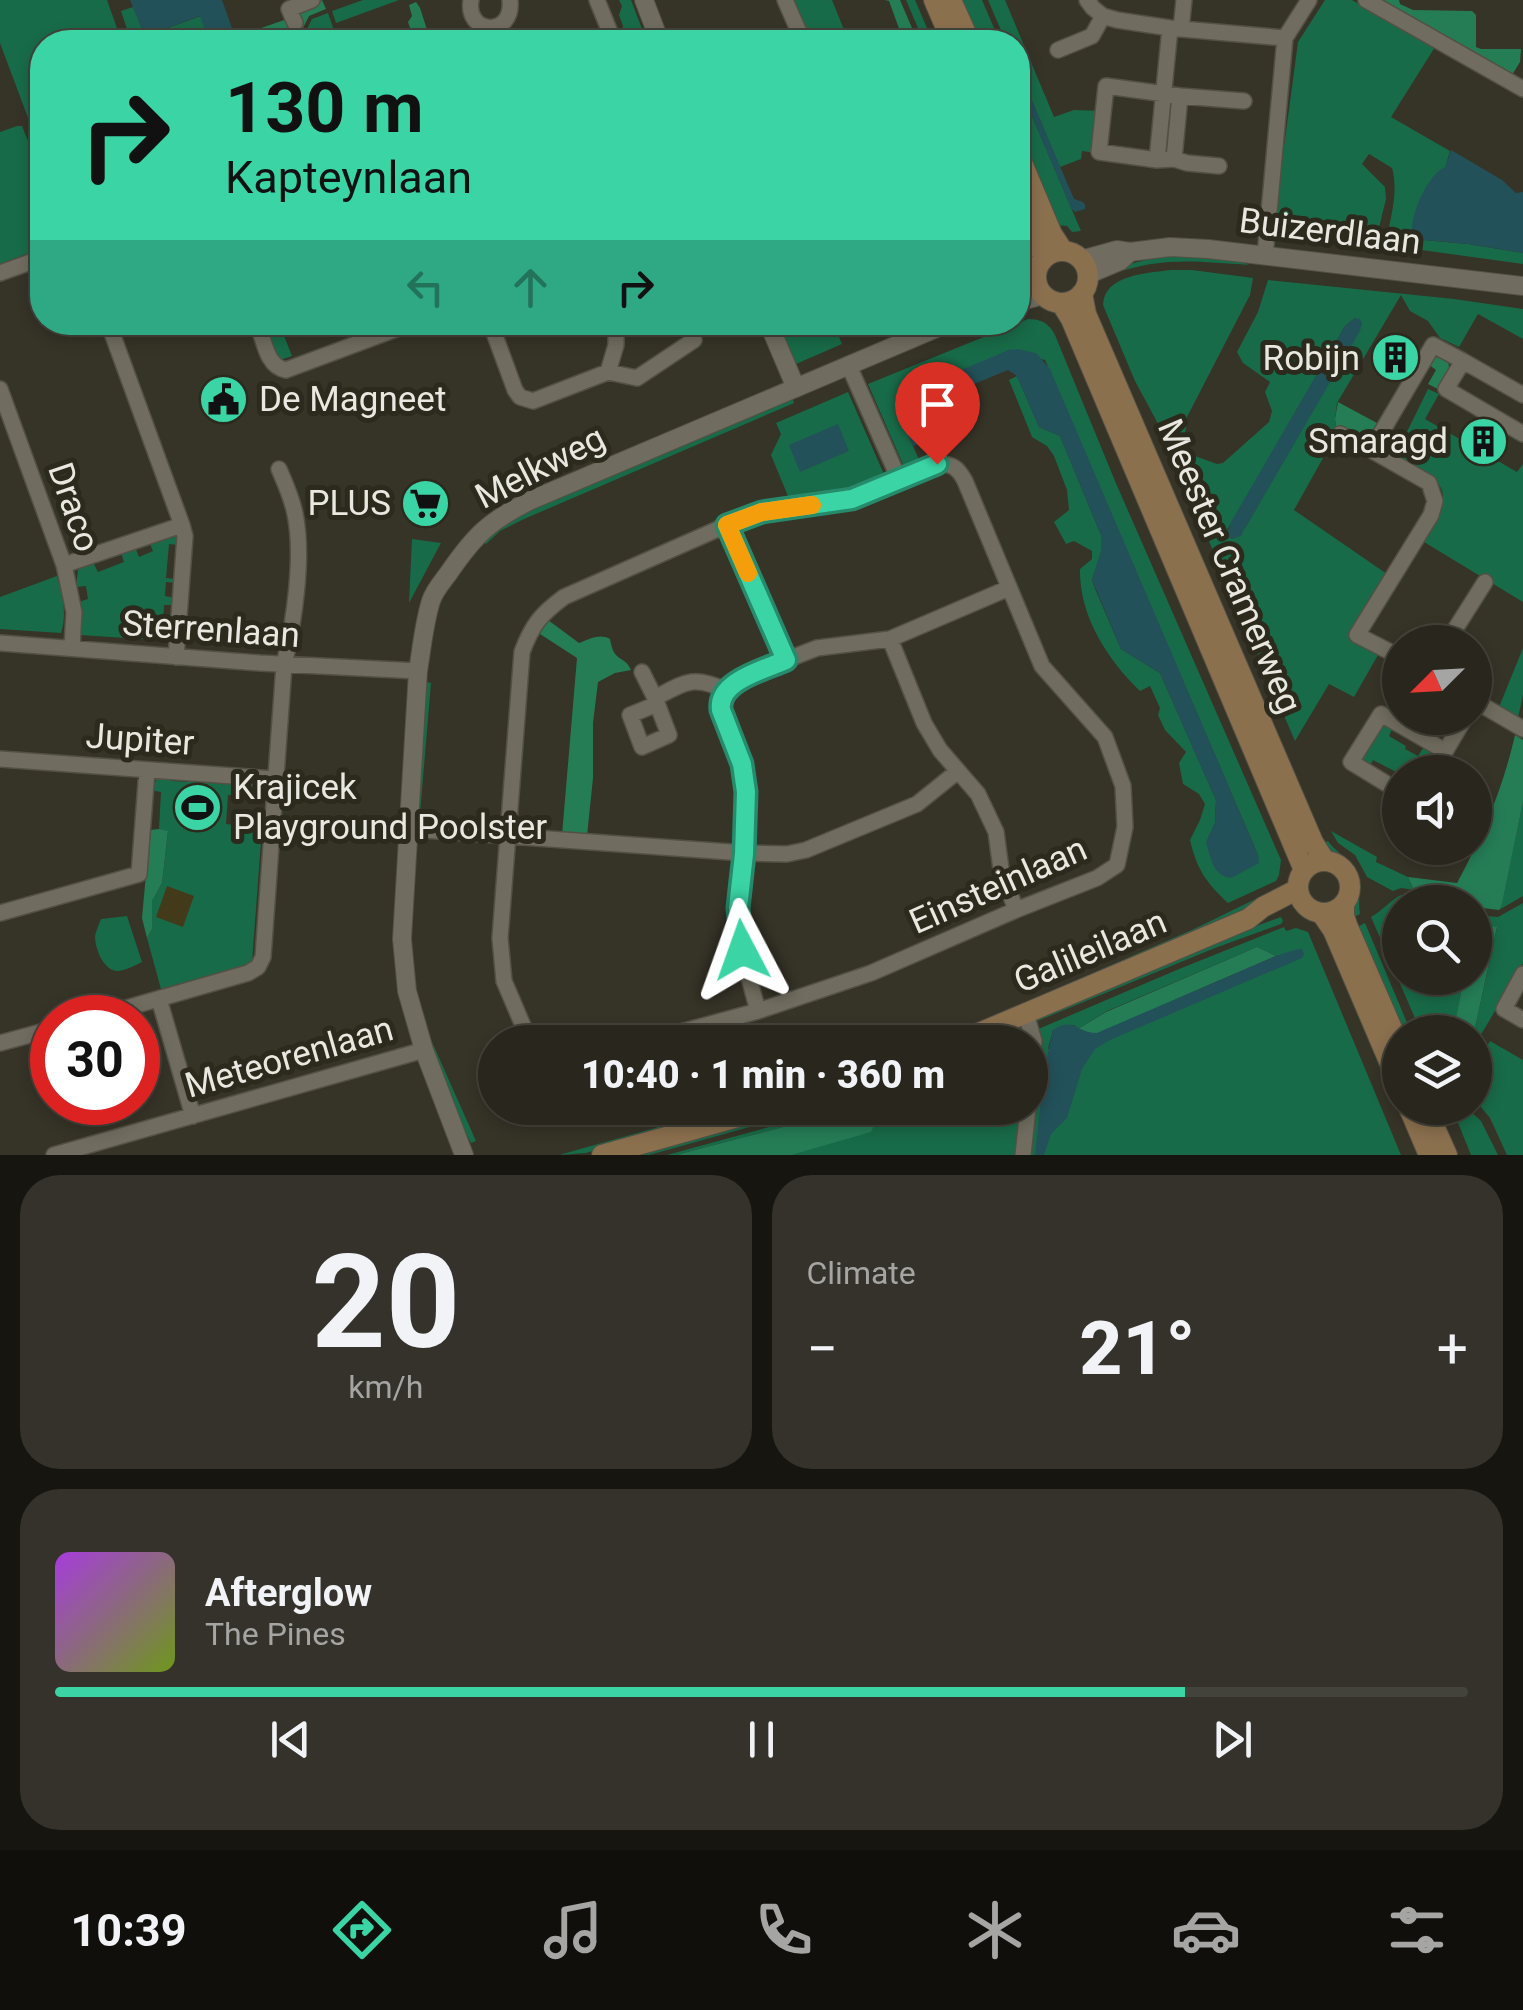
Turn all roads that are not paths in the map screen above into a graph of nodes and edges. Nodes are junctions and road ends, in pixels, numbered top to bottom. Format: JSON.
{"nodes":[{"id":1,"x":312,"y":0,"type":"edge"},
{"id":2,"x":472,"y":0,"type":"edge"},
{"id":3,"x":511,"y":0,"type":"edge"},
{"id":4,"x":597,"y":0,"type":"edge"},
{"id":5,"x":644,"y":0,"type":"edge"},
{"id":6,"x":785,"y":0,"type":"edge"},
{"id":7,"x":934,"y":0,"type":"edge"},
{"id":8,"x":952,"y":0,"type":"edge"},
{"id":9,"x":1087,"y":0,"type":"edge"},
{"id":10,"x":1184,"y":0,"type":"edge"},
{"id":11,"x":1308,"y":0,"type":"edge"},
{"id":12,"x":1366,"y":0,"type":"edge"},
{"id":13,"x":1103,"y":16,"type":"junction"},
{"id":14,"x":295,"y":23,"type":"dead end"},
{"id":15,"x":1176,"y":28,"type":"junction"},
{"id":16,"x":609,"y":30,"type":"edge"},
{"id":17,"x":655,"y":30,"type":"edge"},
{"id":18,"x":798,"y":30,"type":"edge"},
{"id":19,"x":947,"y":30,"type":"edge"},
{"id":20,"x":965,"y":30,"type":"edge"},
{"id":21,"x":1285,"y":38,"type":"junction"},
{"id":22,"x":1058,"y":50,"type":"dead end"},
{"id":23,"x":1520,"y":81,"type":"edge"},
{"id":24,"x":1172,"y":95,"type":"junction"},
{"id":25,"x":1244,"y":101,"type":"dead end"},
{"id":26,"x":1166,"y":159,"type":"junction"},
{"id":27,"x":1219,"y":166,"type":"dead end"},
{"id":28,"x":1030,"y":182,"type":"edge"},
{"id":29,"x":1030,"y":218,"type":"edge"},
{"id":30,"x":1265,"y":256,"type":"junction"},
{"id":31,"x":30,"y":262,"type":"edge"},
{"id":32,"x":0,"y":273,"type":"edge"},
{"id":33,"x":1062,"y":276,"type":"junction"},
{"id":34,"x":1030,"y":285,"type":"edge"},
{"id":35,"x":1523,"y":286,"type":"edge"},
{"id":36,"x":1030,"y":295,"type":"edge"},
{"id":37,"x":113,"y":335,"type":"edge"},
{"id":38,"x":262,"y":335,"type":"edge"},
{"id":39,"x":380,"y":335,"type":"edge"},
{"id":40,"x":495,"y":335,"type":"edge"},
{"id":41,"x":616,"y":335,"type":"edge"},
{"id":42,"x":691,"y":335,"type":"edge"},
{"id":43,"x":774,"y":335,"type":"edge"},
{"id":44,"x":921,"y":335,"type":"edge"},
{"id":45,"x":1463,"y":361,"type":"junction"},
{"id":46,"x":849,"y":366,"type":"junction"},
{"id":47,"x":608,"y":372,"type":"junction"},
{"id":48,"x":796,"y":388,"type":"junction"},
{"id":49,"x":0,"y":389,"type":"edge"},
{"id":50,"x":1523,"y":395,"type":"edge"},
{"id":51,"x":1340,"y":434,"type":"dead end"},
{"id":52,"x":1523,"y":434,"type":"edge"},
{"id":53,"x":1371,"y":450,"type":"junction"},
{"id":54,"x":278,"y":465,"type":"dead end"},
{"id":55,"x":900,"y":480,"type":"junction"},
{"id":56,"x":182,"y":524,"type":"junction"},
{"id":57,"x":727,"y":525,"type":"junction"},
{"id":58,"x":64,"y":565,"type":"junction"},
{"id":59,"x":1485,"y":582,"type":"dead end"},
{"id":60,"x":1009,"y":588,"type":"junction"},
{"id":61,"x":1457,"y":625,"type":"edge"},
{"id":62,"x":890,"y":639,"type":"junction"},
{"id":63,"x":0,"y":643,"type":"edge"},
{"id":64,"x":72,"y":648,"type":"junction"},
{"id":65,"x":1382,"y":648,"type":"edge"},
{"id":66,"x":176,"y":657,"type":"junction"},
{"id":67,"x":786,"y":660,"type":"junction"},
{"id":68,"x":284,"y":664,"type":"junction"},
{"id":69,"x":418,"y":671,"type":"junction"},
{"id":70,"x":642,"y":672,"type":"dead end"},
{"id":71,"x":725,"y":690,"type":"junction"},
{"id":72,"x":1492,"y":710,"type":"edge"},
{"id":73,"x":1523,"y":728,"type":"edge"},
{"id":74,"x":1455,"y":735,"type":"edge"},
{"id":75,"x":1445,"y":751,"type":"junction"},
{"id":76,"x":1443,"y":755,"type":"edge"},
{"id":77,"x":0,"y":758,"type":"edge"},
{"id":78,"x":148,"y":770,"type":"junction"},
{"id":79,"x":958,"y":772,"type":"junction"},
{"id":80,"x":276,"y":779,"type":"junction"},
{"id":81,"x":1382,"y":781,"type":"edge"},
{"id":82,"x":410,"y":828,"type":"junction"},
{"id":83,"x":510,"y":834,"type":"junction"},
{"id":84,"x":744,"y":854,"type":"junction"},
{"id":85,"x":1325,"y":861,"type":"junction"},
{"id":86,"x":1307,"y":894,"type":"junction"},
{"id":87,"x":1344,"y":904,"type":"junction"},
{"id":88,"x":1016,"y":910,"type":"junction"},
{"id":89,"x":0,"y":914,"type":"edge"},
{"id":90,"x":1523,"y":974,"type":"edge"},
{"id":91,"x":160,"y":999,"type":"edge"},
{"id":92,"x":160,"y":1002,"type":"edge"},
{"id":93,"x":758,"y":1011,"type":"junction"},
{"id":94,"x":1026,"y":1014,"type":"junction"},
{"id":95,"x":1386,"y":1015,"type":"edge"},
{"id":96,"x":1523,"y":1020,"type":"edge"},
{"id":97,"x":523,"y":1025,"type":"edge"},
{"id":98,"x":707,"y":1025,"type":"edge"},
{"id":99,"x":999,"y":1025,"type":"edge"},
{"id":100,"x":1029,"y":1025,"type":"edge"},
{"id":101,"x":30,"y":1035,"type":"edge"},
{"id":102,"x":0,"y":1044,"type":"edge"},
{"id":103,"x":1382,"y":1045,"type":"edge"},
{"id":104,"x":424,"y":1050,"type":"junction"},
{"id":105,"x":193,"y":1116,"type":"junction"},
{"id":106,"x":709,"y":1125,"type":"edge"},
{"id":107,"x":1026,"y":1125,"type":"edge"},
{"id":108,"x":1417,"y":1125,"type":"edge"},
{"id":109,"x":1433,"y":1125,"type":"edge"},
{"id":110,"x":54,"y":1155,"type":"edge"},
{"id":111,"x":464,"y":1155,"type":"edge"},
{"id":112,"x":602,"y":1155,"type":"edge"},
{"id":113,"x":1023,"y":1155,"type":"edge"},
{"id":114,"x":1430,"y":1155,"type":"edge"},
{"id":115,"x":1446,"y":1155,"type":"edge"}],
"edges":[{"from":1,"to":14,"type":"street"},
{"from":2,"to":3,"type":"street"},
{"from":4,"to":16,"type":"street"},
{"from":5,"to":17,"type":"street"},
{"from":6,"to":18,"type":"street"},
{"from":7,"to":19,"type":"main road"},
{"from":8,"to":20,"type":"main road"},
{"from":9,"to":13,"type":"street"},
{"from":10,"to":15,"type":"street"},
{"from":11,"to":21,"type":"street"},
{"from":12,"to":23,"type":"street"},
{"from":13,"to":15,"type":"street"},
{"from":13,"to":22,"type":"street"},
{"from":15,"to":21,"type":"street"},
{"from":15,"to":24,"type":"street"},
{"from":21,"to":30,"type":"street"},
{"from":24,"to":25,"type":"street"},
{"from":24,"to":26,"type":"street"},
{"from":24,"to":26,"type":"street"},
{"from":26,"to":27,"type":"street"},
{"from":28,"to":33,"type":"main road","name":"Meester Cramerweg"},
{"from":29,"to":33,"type":"main road","name":"Meester Cramerweg"},
{"from":30,"to":33,"type":"street","name":"Buizerdlaan"},
{"from":30,"to":35,"type":"street","name":"Buizerdlaan"},
{"from":31,"to":32,"type":"street"},
{"from":33,"to":34,"type":"street"},
{"from":33,"to":36,"type":"street"},
{"from":33,"to":85,"type":"main road","name":"Meester Cramerweg"},
{"from":33,"to":86,"type":"main road","name":"Meester Cramerweg"},
{"from":37,"to":56,"type":"street"},
{"from":38,"to":39,"type":"street"},
{"from":40,"to":47,"type":"street"},
{"from":41,"to":47,"type":"street"},
{"from":42,"to":47,"type":"street"},
{"from":43,"to":48,"type":"street"},
{"from":44,"to":46,"type":"street","name":"Melkweg"},
{"from":45,"to":50,"type":"street"},
{"from":45,"to":52,"type":"street"},
{"from":45,"to":53,"type":"street"},
{"from":46,"to":48,"type":"street","name":"Melkweg"},
{"from":46,"to":55,"type":"street"},
{"from":48,"to":69,"type":"street","name":"Melkweg"},
{"from":49,"to":58,"type":"street","name":"Draco"},
{"from":51,"to":53,"type":"street"},
{"from":53,"to":65,"type":"street"},
{"from":54,"to":68,"type":"street"},
{"from":55,"to":57,"type":"street"},
{"from":55,"to":60,"type":"street","name":"Einsteinlaan"},
{"from":56,"to":58,"type":"street"},
{"from":56,"to":66,"type":"street"},
{"from":57,"to":67,"type":"street"},
{"from":57,"to":83,"type":"street"},
{"from":58,"to":64,"type":"street","name":"Draco"},
{"from":59,"to":61,"type":"street"},
{"from":60,"to":62,"type":"street"},
{"from":60,"to":88,"type":"street","name":"Einsteinlaan"},
{"from":62,"to":67,"type":"street"},
{"from":62,"to":79,"type":"street"},
{"from":63,"to":64,"type":"street","name":"Sterrenlaan"},
{"from":64,"to":66,"type":"street","name":"Sterrenlaan"},
{"from":66,"to":68,"type":"street","name":"Sterrenlaan"},
{"from":67,"to":71,"type":"street"},
{"from":68,"to":69,"type":"street","name":"Sterrenlaan"},
{"from":68,"to":80,"type":"street"},
{"from":69,"to":82,"type":"street","name":"Melkweg"},
{"from":70,"to":71,"type":"street"},
{"from":71,"to":84,"type":"street"},
{"from":72,"to":73,"type":"street"},
{"from":74,"to":75,"type":"street"},
{"from":75,"to":76,"type":"street"},
{"from":75,"to":81,"type":"street"},
{"from":77,"to":78,"type":"street","name":"Jupiter"},
{"from":78,"to":80,"type":"street","name":"Jupiter"},
{"from":78,"to":89,"type":"street"},
{"from":79,"to":84,"type":"street"},
{"from":79,"to":88,"type":"street"},
{"from":80,"to":91,"type":"street"},
{"from":82,"to":83,"type":"street"},
{"from":82,"to":104,"type":"street","name":"Melkweg"},
{"from":83,"to":84,"type":"street"},
{"from":83,"to":97,"type":"street"},
{"from":84,"to":93,"type":"street"},
{"from":85,"to":86,"type":"main road"},
{"from":85,"to":87,"type":"main road"},
{"from":86,"to":87,"type":"main road"},
{"from":86,"to":94,"type":"main road","name":"Galileilaan"},
{"from":86,"to":103,"type":"main road","name":"Meester Cramerweg"},
{"from":87,"to":95,"type":"main road"},
{"from":88,"to":93,"type":"street","name":"Einsteinlaan"},
{"from":90,"to":96,"type":"street"},
{"from":92,"to":105,"type":"street"},
{"from":93,"to":98,"type":"street","name":"Einsteinlaan"},
{"from":94,"to":99,"type":"main road","name":"Galileilaan"},
{"from":94,"to":100,"type":"street"},
{"from":101,"to":102,"type":"street"},
{"from":104,"to":105,"type":"street","name":"Meteorenlaan"},
{"from":104,"to":111,"type":"street","name":"Melkweg"},
{"from":105,"to":110,"type":"street","name":"Meteorenlaan"},
{"from":106,"to":112,"type":"main road"},
{"from":107,"to":113,"type":"street"},
{"from":108,"to":114,"type":"main road"},
{"from":109,"to":115,"type":"main road"}]}
